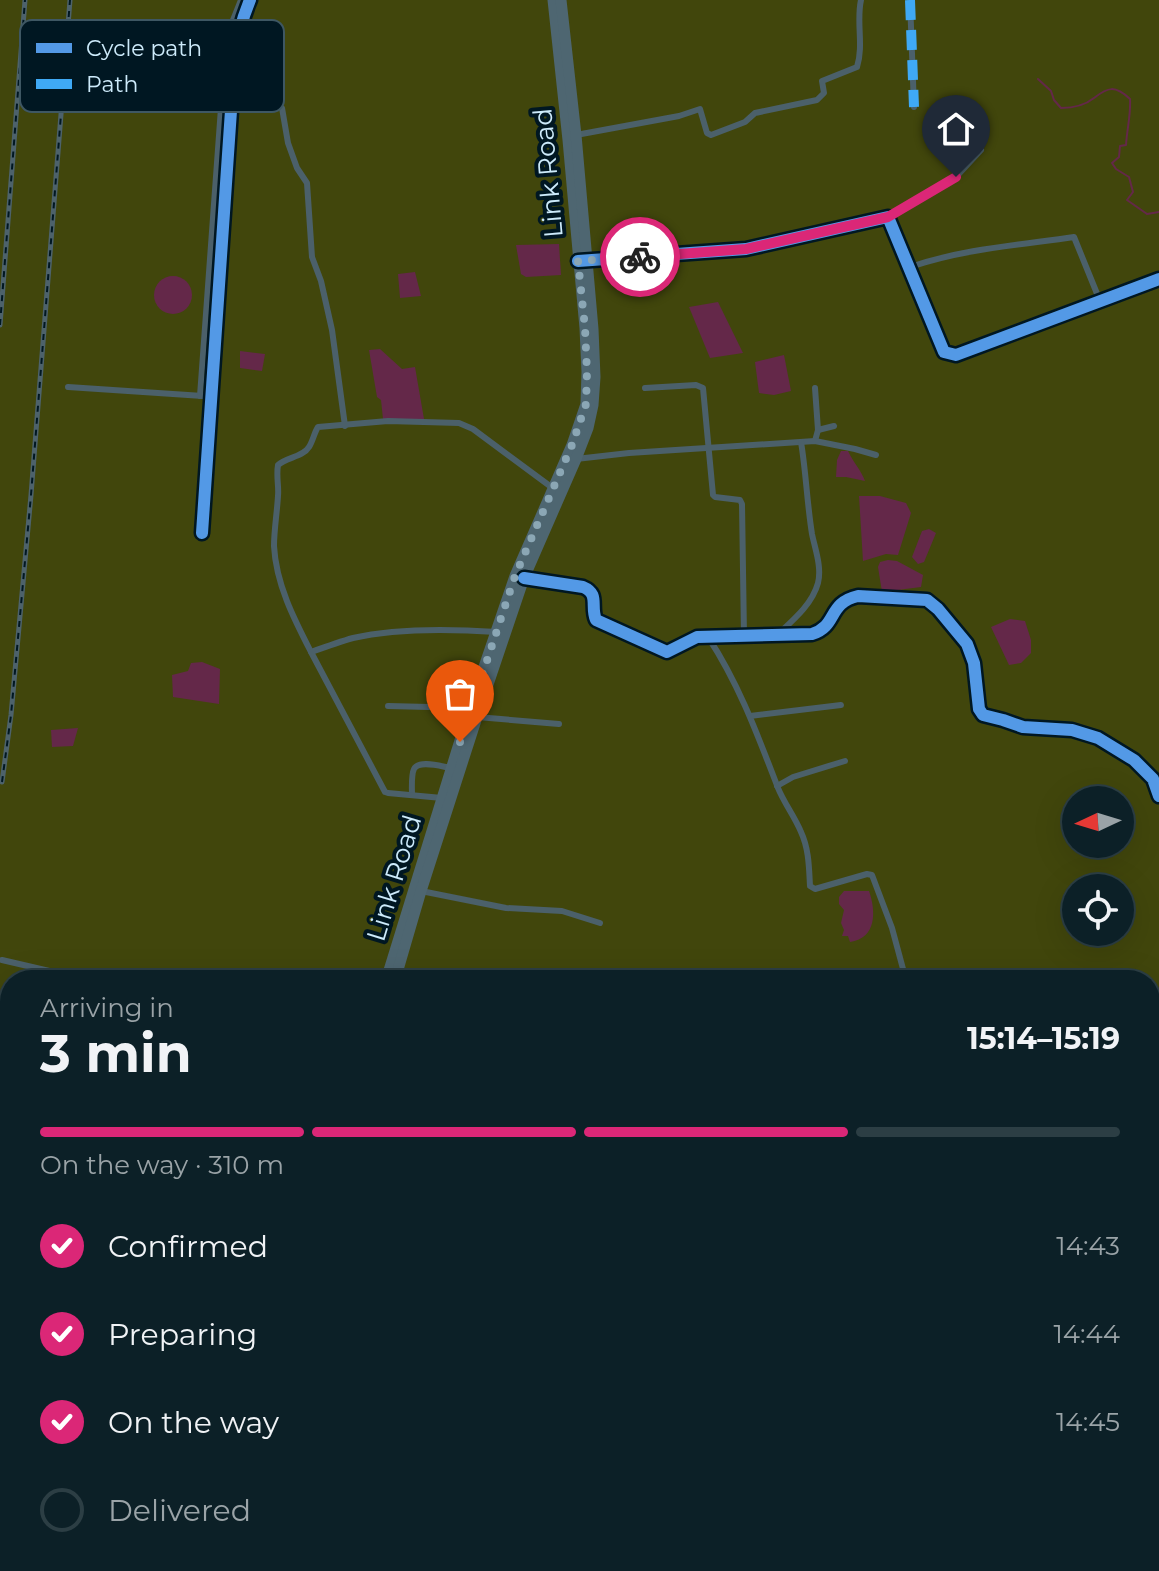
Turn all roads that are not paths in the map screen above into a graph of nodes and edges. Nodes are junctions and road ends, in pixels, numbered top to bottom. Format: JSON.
{"nodes":[{"id":1,"x":241,"y":0,"type":"edge"},
{"id":2,"x":250,"y":0,"type":"edge"},
{"id":3,"x":553,"y":0,"type":"edge"},
{"id":4,"x":561,"y":0,"type":"edge"},
{"id":5,"x":861,"y":0,"type":"edge"},
{"id":6,"x":910,"y":0,"type":"edge"},
{"id":7,"x":233,"y":20,"type":"edge"},
{"id":8,"x":243,"y":20,"type":"edge"},
{"id":9,"x":914,"y":107,"type":"dead end"},
{"id":10,"x":221,"y":112,"type":"edge"},
{"id":11,"x":231,"y":112,"type":"edge"},
{"id":12,"x":283,"y":112,"type":"edge"},
{"id":13,"x":576,"y":135,"type":"junction"},
{"id":14,"x":981,"y":150,"type":"dead end"},
{"id":15,"x":888,"y":217,"type":"junction"},
{"id":16,"x":582,"y":261,"type":"junction"},
{"id":17,"x":910,"y":267,"type":"junction"},
{"id":18,"x":1159,"y":279,"type":"edge"},
{"id":19,"x":1100,"y":301,"type":"junction"},
{"id":20,"x":68,"y":387,"type":"dead end"},
{"id":21,"x":645,"y":388,"type":"dead end"},
{"id":22,"x":815,"y":388,"type":"dead end"},
{"id":23,"x":200,"y":396,"type":"junction"},
{"id":24,"x":210,"y":397,"type":"junction"},
{"id":25,"x":345,"y":426,"type":"junction"},
{"id":26,"x":834,"y":426,"type":"dead end"},
{"id":27,"x":818,"y":430,"type":"junction"},
{"id":28,"x":815,"y":441,"type":"junction"},
{"id":29,"x":801,"y":442,"type":"junction"},
{"id":30,"x":708,"y":449,"type":"junction"},
{"id":31,"x":876,"y":455,"type":"dead end"},
{"id":32,"x":576,"y":459,"type":"junction"},
{"id":33,"x":557,"y":491,"type":"junction"},
{"id":34,"x":202,"y":533,"type":"dead end"},
{"id":35,"x":524,"y":578,"type":"junction"},
{"id":36,"x":497,"y":632,"type":"junction"},
{"id":37,"x":744,"y":636,"type":"junction"},
{"id":38,"x":776,"y":636,"type":"junction"},
{"id":39,"x":708,"y":637,"type":"junction"},
{"id":40,"x":311,"y":652,"type":"junction"},
{"id":41,"x":841,"y":705,"type":"dead end"},
{"id":42,"x":388,"y":706,"type":"dead end"},
{"id":43,"x":473,"y":713,"type":"junction"},
{"id":44,"x":750,"y":716,"type":"junction"},
{"id":45,"x":559,"y":724,"type":"dead end"},
{"id":46,"x":845,"y":761,"type":"dead end"},
{"id":47,"x":451,"y":768,"type":"junction"},
{"id":48,"x":777,"y":786,"type":"junction"},
{"id":49,"x":412,"y":795,"type":"junction"},
{"id":50,"x":1159,"y":796,"type":"edge"},
{"id":51,"x":443,"y":798,"type":"junction"},
{"id":52,"x":421,"y":891,"type":"junction"},
{"id":53,"x":600,"y":923,"type":"dead end"},
{"id":54,"x":2,"y":960,"type":"dead end"},
{"id":55,"x":45,"y":970,"type":"edge"},
{"id":56,"x":389,"y":970,"type":"edge"},
{"id":57,"x":398,"y":970,"type":"edge"},
{"id":58,"x":903,"y":970,"type":"edge"}],
"edges":[{"from":1,"to":7,"type":"street"},
{"from":2,"to":8,"type":"street"},
{"from":3,"to":16,"type":"highway","name":"Link Road"},
{"from":4,"to":13,"type":"highway","name":"Link Road"},
{"from":5,"to":13,"type":"street"},
{"from":6,"to":9,"type":"street"},
{"from":10,"to":23,"type":"street"},
{"from":11,"to":24,"type":"street"},
{"from":12,"to":25,"type":"street"},
{"from":13,"to":16,"type":"highway","name":"Link Road"},
{"from":14,"to":15,"type":"street"},
{"from":15,"to":16,"type":"street"},
{"from":15,"to":17,"type":"street"},
{"from":16,"to":32,"type":"highway","name":"Link Road"},
{"from":16,"to":33,"type":"highway","name":"Link Road"},
{"from":17,"to":19,"type":"street"},
{"from":17,"to":19,"type":"street"},
{"from":18,"to":19,"type":"street"},
{"from":20,"to":23,"type":"street"},
{"from":21,"to":30,"type":"street"},
{"from":22,"to":27,"type":"street"},
{"from":23,"to":24,"type":"street"},
{"from":24,"to":34,"type":"street"},
{"from":25,"to":33,"type":"street"},
{"from":25,"to":40,"type":"street"},
{"from":26,"to":27,"type":"street"},
{"from":27,"to":28,"type":"street"},
{"from":28,"to":29,"type":"street"},
{"from":28,"to":31,"type":"street"},
{"from":29,"to":30,"type":"street"},
{"from":29,"to":38,"type":"street"},
{"from":30,"to":32,"type":"street"},
{"from":30,"to":37,"type":"street"},
{"from":32,"to":33,"type":"highway","name":"Link Road"},
{"from":33,"to":35,"type":"highway","name":"Link Road"},
{"from":33,"to":36,"type":"highway","name":"Link Road"},
{"from":35,"to":39,"type":"street"},
{"from":35,"to":43,"type":"highway","name":"Link Road"},
{"from":36,"to":40,"type":"street"},
{"from":36,"to":43,"type":"highway","name":"Link Road"},
{"from":37,"to":38,"type":"street"},
{"from":37,"to":39,"type":"street"},
{"from":38,"to":50,"type":"street"},
{"from":39,"to":44,"type":"street"},
{"from":40,"to":49,"type":"street"},
{"from":41,"to":44,"type":"street"},
{"from":42,"to":43,"type":"street"},
{"from":43,"to":45,"type":"street"},
{"from":43,"to":47,"type":"highway","name":"Link Road"},
{"from":43,"to":52,"type":"highway","name":"Link Road"},
{"from":44,"to":48,"type":"street"},
{"from":46,"to":48,"type":"street"},
{"from":47,"to":49,"type":"street"},
{"from":47,"to":51,"type":"highway","name":"Link Road"},
{"from":48,"to":58,"type":"street"},
{"from":49,"to":51,"type":"street"},
{"from":51,"to":56,"type":"highway","name":"Link Road"},
{"from":52,"to":53,"type":"street"},
{"from":52,"to":57,"type":"highway","name":"Link Road"},
{"from":54,"to":55,"type":"street"}]}
